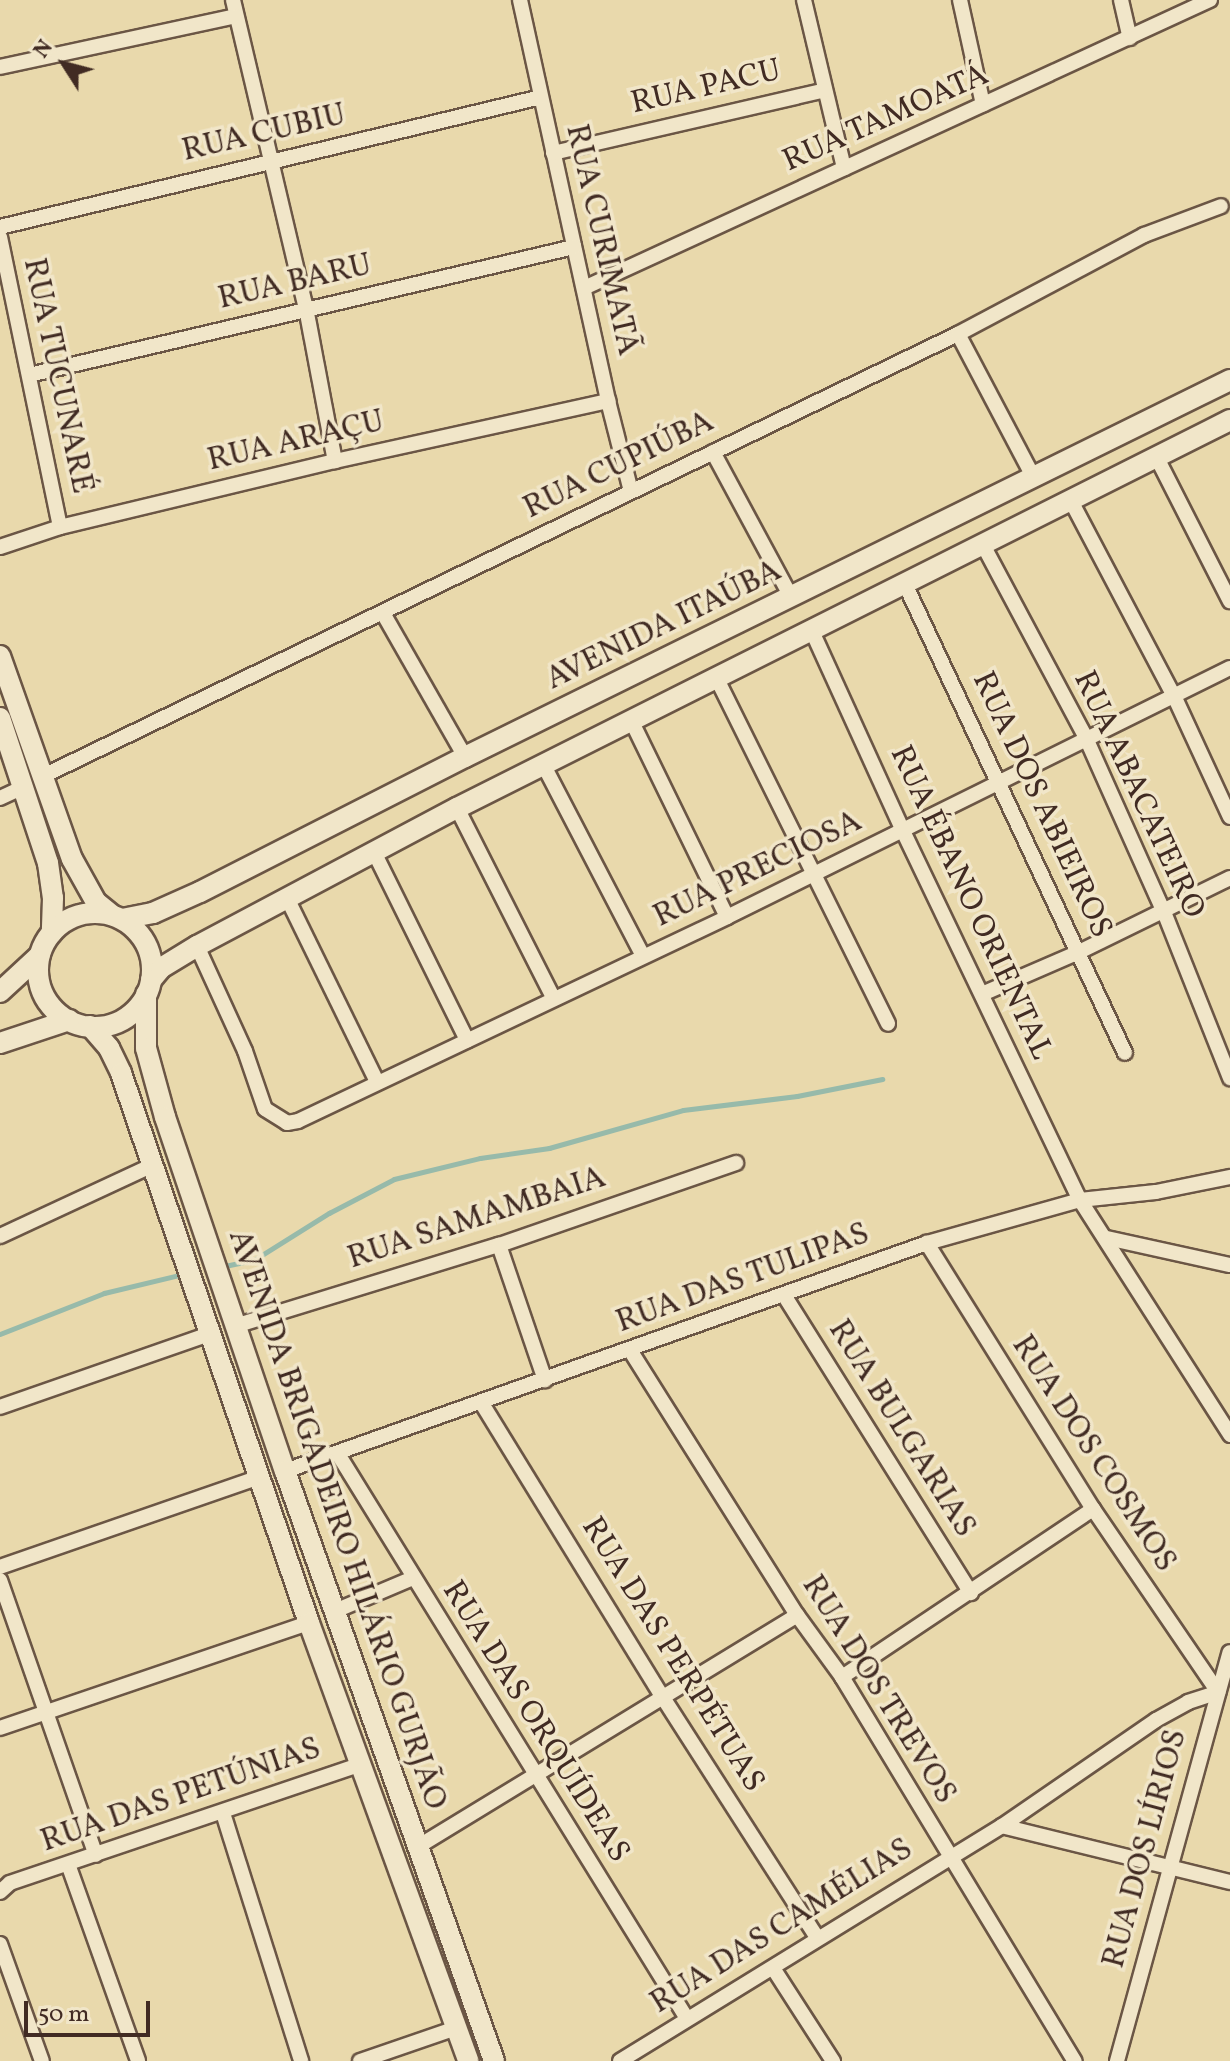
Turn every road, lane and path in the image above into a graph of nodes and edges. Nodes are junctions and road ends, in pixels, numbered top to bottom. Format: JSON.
{"nodes":[{"id":1,"x":233,"y":0,"type":"edge"},
{"id":2,"x":520,"y":0,"type":"edge"},
{"id":3,"x":804,"y":0,"type":"edge"},
{"id":4,"x":960,"y":0,"type":"edge"},
{"id":5,"x":1121,"y":0,"type":"edge"},
{"id":6,"x":1210,"y":0,"type":"edge"},
{"id":7,"x":235,"y":16,"type":"junction"},
{"id":8,"x":1130,"y":38,"type":"junction"},
{"id":9,"x":0,"y":67,"type":"edge"},
{"id":10,"x":825,"y":90,"type":"junction"},
{"id":11,"x":541,"y":97,"type":"junction"},
{"id":12,"x":983,"y":105,"type":"junction"},
{"id":13,"x":553,"y":153,"type":"junction"},
{"id":14,"x":270,"y":162,"type":"junction"},
{"id":15,"x":844,"y":168,"type":"junction"},
{"id":16,"x":1221,"y":206,"type":"dead end"},
{"id":17,"x":0,"y":227,"type":"edge"},
{"id":18,"x":0,"y":237,"type":"edge"},
{"id":19,"x":574,"y":247,"type":"junction"},
{"id":20,"x":584,"y":288,"type":"junction"},
{"id":21,"x":306,"y":308,"type":"junction"},
{"id":22,"x":958,"y":334,"type":"junction"},
{"id":23,"x":29,"y":375,"type":"junction"},
{"id":24,"x":1230,"y":380,"type":"edge"},
{"id":25,"x":608,"y":401,"type":"junction"},
{"id":26,"x":1230,"y":420,"type":"edge"},
{"id":27,"x":713,"y":452,"type":"junction"},
{"id":28,"x":1156,"y":456,"type":"junction"},
{"id":29,"x":335,"y":461,"type":"junction"},
{"id":30,"x":1034,"y":478,"type":"junction"},
{"id":31,"x":631,"y":491,"type":"junction"},
{"id":32,"x":1070,"y":499,"type":"junction"},
{"id":33,"x":994,"y":500,"type":"junction"},
{"id":34,"x":60,"y":527,"type":"junction"},
{"id":35,"x":1009,"y":529,"type":"junction"},
{"id":36,"x":982,"y":543,"type":"junction"},
{"id":37,"x":0,"y":547,"type":"edge"},
{"id":38,"x":904,"y":582,"type":"junction"},
{"id":39,"x":791,"y":597,"type":"junction"},
{"id":40,"x":1230,"y":601,"type":"edge"},
{"id":41,"x":383,"y":613,"type":"junction"},
{"id":42,"x":811,"y":629,"type":"junction"},
{"id":43,"x":0,"y":656,"type":"edge"},
{"id":44,"x":1230,"y":668,"type":"edge"},
{"id":45,"x":716,"y":677,"type":"junction"},
{"id":46,"x":1175,"y":698,"type":"junction"},
{"id":47,"x":0,"y":718,"type":"edge"},
{"id":48,"x":631,"y":720,"type":"junction"},
{"id":49,"x":1086,"y":738,"type":"junction"},
{"id":50,"x":465,"y":757,"type":"junction"},
{"id":51,"x":543,"y":764,"type":"junction"},
{"id":52,"x":999,"y":780,"type":"junction"},
{"id":53,"x":32,"y":782,"type":"junction"},
{"id":54,"x":0,"y":798,"type":"edge"},
{"id":55,"x":457,"y":808,"type":"junction"},
{"id":56,"x":1230,"y":817,"type":"edge"},
{"id":57,"x":903,"y":831,"type":"junction"},
{"id":58,"x":375,"y":854,"type":"junction"},
{"id":59,"x":812,"y":875,"type":"junction"},
{"id":60,"x":1230,"y":878,"type":"edge"},
{"id":61,"x":287,"y":898,"type":"junction"},
{"id":62,"x":1164,"y":912,"type":"junction"},
{"id":63,"x":117,"y":917,"type":"junction"},
{"id":64,"x":727,"y":917,"type":"junction"},
{"id":65,"x":52,"y":933,"type":"junction"},
{"id":66,"x":197,"y":946,"type":"junction"},
{"id":67,"x":1079,"y":952,"type":"junction"},
{"id":68,"x":40,"y":955,"type":"junction"},
{"id":69,"x":643,"y":956,"type":"junction"},
{"id":70,"x":149,"y":987,"type":"junction"},
{"id":71,"x":0,"y":992,"type":"edge"},
{"id":72,"x":982,"y":994,"type":"junction"},
{"id":73,"x":554,"y":999,"type":"junction"},
{"id":74,"x":69,"y":1020,"type":"junction"},
{"id":75,"x":888,"y":1024,"type":"dead end"},
{"id":76,"x":90,"y":1026,"type":"junction"},
{"id":77,"x":467,"y":1040,"type":"junction"},
{"id":78,"x":0,"y":1043,"type":"edge"},
{"id":79,"x":1125,"y":1053,"type":"dead end"},
{"id":80,"x":1230,"y":1078,"type":"edge"},
{"id":81,"x":377,"y":1082,"type":"junction"},
{"id":82,"x":736,"y":1163,"type":"dead end"},
{"id":83,"x":153,"y":1165,"type":"junction"},
{"id":84,"x":1230,"y":1177,"type":"edge"},
{"id":85,"x":1080,"y":1200,"type":"junction"},
{"id":86,"x":0,"y":1236,"type":"edge"},
{"id":87,"x":1107,"y":1238,"type":"junction"},
{"id":88,"x":927,"y":1243,"type":"junction"},
{"id":89,"x":499,"y":1245,"type":"junction"},
{"id":90,"x":1230,"y":1265,"type":"edge"},
{"id":91,"x":784,"y":1295,"type":"junction"},
{"id":92,"x":235,"y":1326,"type":"junction"},
{"id":93,"x":212,"y":1333,"type":"junction"},
{"id":94,"x":630,"y":1350,"type":"junction"},
{"id":95,"x":545,"y":1380,"type":"junction"},
{"id":96,"x":481,"y":1402,"type":"junction"},
{"id":97,"x":0,"y":1407,"type":"edge"},
{"id":98,"x":1230,"y":1435,"type":"edge"},
{"id":99,"x":338,"y":1454,"type":"junction"},
{"id":100,"x":285,"y":1471,"type":"junction"},
{"id":101,"x":260,"y":1477,"type":"junction"},
{"id":102,"x":1093,"y":1509,"type":"junction"},
{"id":103,"x":0,"y":1567,"type":"edge"},
{"id":104,"x":413,"y":1578,"type":"junction"},
{"id":105,"x":0,"y":1580,"type":"edge"},
{"id":106,"x":971,"y":1593,"type":"junction"},
{"id":107,"x":335,"y":1611,"type":"junction"},
{"id":108,"x":797,"y":1615,"type":"junction"},
{"id":109,"x":309,"y":1623,"type":"junction"},
{"id":110,"x":1230,"y":1652,"type":"edge"},
{"id":111,"x":842,"y":1677,"type":"junction"},
{"id":112,"x":1218,"y":1692,"type":"junction"},
{"id":113,"x":662,"y":1696,"type":"junction"},
{"id":114,"x":46,"y":1713,"type":"junction"},
{"id":115,"x":0,"y":1728,"type":"edge"},
{"id":116,"x":361,"y":1764,"type":"junction"},
{"id":117,"x":534,"y":1777,"type":"junction"},
{"id":118,"x":223,"y":1813,"type":"junction"},
{"id":119,"x":1002,"y":1826,"type":"junction"},
{"id":120,"x":419,"y":1846,"type":"junction"},
{"id":121,"x":96,"y":1855,"type":"junction"},
{"id":122,"x":949,"y":1855,"type":"junction"},
{"id":123,"x":68,"y":1864,"type":"junction"},
{"id":124,"x":1170,"y":1867,"type":"junction"},
{"id":125,"x":1230,"y":1882,"type":"edge"},
{"id":126,"x":0,"y":1892,"type":"edge"},
{"id":127,"x":817,"y":1937,"type":"junction"},
{"id":128,"x":0,"y":1944,"type":"edge"},
{"id":129,"x":773,"y":1968,"type":"junction"},
{"id":130,"x":686,"y":2017,"type":"junction"},
{"id":131,"x":456,"y":2028,"type":"junction"},
{"id":132,"x":643,"y":2055,"type":"edge"},
{"id":133,"x":42,"y":2061,"type":"edge"},
{"id":134,"x":138,"y":2061,"type":"edge"},
{"id":135,"x":301,"y":2061,"type":"edge"},
{"id":136,"x":360,"y":2061,"type":"edge"},
{"id":137,"x":468,"y":2061,"type":"edge"},
{"id":138,"x":494,"y":2061,"type":"edge"},
{"id":139,"x":620,"y":2061,"type":"edge"},
{"id":140,"x":833,"y":2061,"type":"edge"},
{"id":141,"x":1075,"y":2061,"type":"edge"},
{"id":142,"x":1117,"y":2061,"type":"edge"}],
"edges":[{"from":1,"to":7,"type":"street"},
{"from":2,"to":11,"type":"street","name":"RUA CURIMATÃ"},
{"from":3,"to":10,"type":"street"},
{"from":4,"to":12,"type":"street"},
{"from":5,"to":8,"type":"street"},
{"from":6,"to":8,"type":"street","name":"RUA TAMOATÁ"},
{"from":7,"to":9,"type":"street"},
{"from":7,"to":14,"type":"street"},
{"from":8,"to":12,"type":"street","name":"RUA TAMOATÁ"},
{"from":10,"to":13,"type":"street","name":"RUA PACU"},
{"from":10,"to":15,"type":"street"},
{"from":11,"to":13,"type":"street","name":"RUA CURIMATÃ"},
{"from":11,"to":14,"type":"street","name":"RUA CUBIU"},
{"from":12,"to":15,"type":"street","name":"RUA TAMOATÁ"},
{"from":13,"to":19,"type":"street","name":"RUA CURIMATÃ"},
{"from":14,"to":17,"type":"street","name":"RUA CUBIU"},
{"from":14,"to":21,"type":"street"},
{"from":15,"to":20,"type":"street","name":"RUA TAMOATÁ"},
{"from":16,"to":22,"type":"street","name":"RUA CUPIÚBA"},
{"from":18,"to":23,"type":"street","name":"RUA TUCUNARÉ"},
{"from":19,"to":20,"type":"street","name":"RUA CURIMATÃ"},
{"from":19,"to":21,"type":"street","name":"RUA BARU"},
{"from":20,"to":25,"type":"street","name":"RUA CURIMATÃ"},
{"from":21,"to":23,"type":"street","name":"RUA BARU"},
{"from":21,"to":29,"type":"street"},
{"from":22,"to":27,"type":"street","name":"RUA CUPIÚBA"},
{"from":22,"to":30,"type":"street"},
{"from":23,"to":34,"type":"street","name":"RUA TUCUNARÉ"},
{"from":24,"to":30,"type":"street","name":"AVENIDA ITAÚBA"},
{"from":25,"to":29,"type":"street","name":"RUA ARAÇU"},
{"from":25,"to":31,"type":"street","name":"RUA CURIMATÃ"},
{"from":26,"to":28,"type":"street","name":"AVENIDA ITAÚBA"},
{"from":27,"to":31,"type":"street","name":"RUA CUPIÚBA"},
{"from":27,"to":39,"type":"street"},
{"from":28,"to":32,"type":"street","name":"AVENIDA ITAÚBA"},
{"from":28,"to":40,"type":"street"},
{"from":29,"to":34,"type":"street","name":"RUA ARAÇU"},
{"from":30,"to":33,"type":"street","name":"AVENIDA ITAÚBA"},
{"from":31,"to":41,"type":"street","name":"RUA CUPIÚBA"},
{"from":32,"to":35,"type":"street","name":"AVENIDA ITAÚBA"},
{"from":32,"to":46,"type":"street"},
{"from":33,"to":35,"type":"street"},
{"from":33,"to":39,"type":"street","name":"AVENIDA ITAÚBA"},
{"from":34,"to":37,"type":"street","name":"RUA ARAÇU"},
{"from":35,"to":36,"type":"street","name":"AVENIDA ITAÚBA"},
{"from":36,"to":38,"type":"street","name":"AVENIDA ITAÚBA"},
{"from":36,"to":49,"type":"street","name":"RUA ABACATEIRO"},
{"from":38,"to":42,"type":"street","name":"AVENIDA ITAÚBA"},
{"from":38,"to":52,"type":"street","name":"RUA DOS ABIEIROS"},
{"from":39,"to":50,"type":"street","name":"AVENIDA ITAÚBA"},
{"from":41,"to":50,"type":"street"},
{"from":41,"to":53,"type":"street","name":"RUA CUPIÚBA"},
{"from":42,"to":45,"type":"street","name":"AVENIDA ITAÚBA"},
{"from":42,"to":57,"type":"street","name":"RUA ÉBANO ORIENTAL"},
{"from":43,"to":53,"type":"street"},
{"from":44,"to":46,"type":"street","name":"RUA PRECIOSA"},
{"from":45,"to":48,"type":"street","name":"AVENIDA ITAÚBA"},
{"from":45,"to":59,"type":"street"},
{"from":46,"to":49,"type":"street","name":"RUA PRECIOSA"},
{"from":46,"to":56,"type":"street"},
{"from":47,"to":53,"type":"street"},
{"from":48,"to":51,"type":"street","name":"AVENIDA ITAÚBA"},
{"from":48,"to":64,"type":"street"},
{"from":49,"to":52,"type":"street","name":"RUA PRECIOSA"},
{"from":49,"to":62,"type":"street","name":"RUA ABACATEIRO"},
{"from":50,"to":63,"type":"street","name":"AVENIDA ITAÚBA"},
{"from":51,"to":55,"type":"street","name":"AVENIDA ITAÚBA"},
{"from":51,"to":69,"type":"street"},
{"from":52,"to":57,"type":"street","name":"RUA PRECIOSA"},
{"from":52,"to":67,"type":"street","name":"RUA DOS ABIEIROS"},
{"from":53,"to":54,"type":"street","name":"RUA CUPIÚBA"},
{"from":53,"to":63,"type":"street"},
{"from":53,"to":65,"type":"street"},
{"from":55,"to":58,"type":"street","name":"AVENIDA ITAÚBA"},
{"from":55,"to":73,"type":"street"},
{"from":57,"to":59,"type":"street","name":"RUA PRECIOSA"},
{"from":57,"to":72,"type":"street","name":"RUA ÉBANO ORIENTAL"},
{"from":58,"to":61,"type":"street","name":"AVENIDA ITAÚBA"},
{"from":58,"to":77,"type":"street"},
{"from":59,"to":64,"type":"street","name":"RUA PRECIOSA"},
{"from":59,"to":75,"type":"street"},
{"from":60,"to":62,"type":"street"},
{"from":61,"to":66,"type":"street","name":"AVENIDA ITAÚBA"},
{"from":61,"to":81,"type":"street"},
{"from":62,"to":67,"type":"street"},
{"from":62,"to":80,"type":"street","name":"RUA ABACATEIRO"},
{"from":63,"to":65,"type":"street"},
{"from":63,"to":70,"type":"street"},
{"from":64,"to":69,"type":"street","name":"RUA PRECIOSA"},
{"from":65,"to":68,"type":"street"},
{"from":66,"to":70,"type":"street","name":"AVENIDA ITAÚBA"},
{"from":66,"to":81,"type":"street","name":"RUA PRECIOSA"},
{"from":67,"to":72,"type":"street"},
{"from":67,"to":79,"type":"street","name":"RUA DOS ABIEIROS"},
{"from":68,"to":71,"type":"street"},
{"from":68,"to":74,"type":"street"},
{"from":69,"to":73,"type":"street","name":"RUA PRECIOSA"},
{"from":70,"to":76,"type":"street"},
{"from":70,"to":92,"type":"street","name":"AVENIDA BRIGADEIRO HILÁRIO GURJÃO"},
{"from":72,"to":85,"type":"street","name":"RUA ÉBANO ORIENTAL"},
{"from":73,"to":77,"type":"street","name":"RUA PRECIOSA"},
{"from":74,"to":76,"type":"street"},
{"from":74,"to":78,"type":"street"},
{"from":76,"to":83,"type":"street","name":"AVENIDA BRIGADEIRO HILÁRIO GURJÃO"},
{"from":77,"to":81,"type":"street","name":"RUA PRECIOSA"},
{"from":82,"to":89,"type":"street","name":"RUA SAMAMBAIA"},
{"from":83,"to":86,"type":"street"},
{"from":83,"to":93,"type":"street","name":"AVENIDA BRIGADEIRO HILÁRIO GURJÃO"},
{"from":84,"to":85,"type":"street","name":"RUA DAS TULIPAS"},
{"from":85,"to":87,"type":"street","name":"RUA ÉBANO ORIENTAL"},
{"from":85,"to":88,"type":"street","name":"RUA DAS TULIPAS"},
{"from":87,"to":90,"type":"street"},
{"from":87,"to":98,"type":"street","name":"RUA ÉBANO ORIENTAL"},
{"from":88,"to":91,"type":"street","name":"RUA DAS TULIPAS"},
{"from":88,"to":102,"type":"street","name":"RUA DOS COSMOS"},
{"from":89,"to":92,"type":"street","name":"RUA SAMAMBAIA"},
{"from":89,"to":95,"type":"street"},
{"from":91,"to":94,"type":"street","name":"RUA DAS TULIPAS"},
{"from":91,"to":106,"type":"street","name":"RUA BULGARIAS"},
{"from":92,"to":100,"type":"street","name":"AVENIDA BRIGADEIRO HILÁRIO GURJÃO"},
{"from":93,"to":97,"type":"street"},
{"from":93,"to":101,"type":"street","name":"AVENIDA BRIGADEIRO HILÁRIO GURJÃO"},
{"from":94,"to":95,"type":"street","name":"RUA DAS TULIPAS"},
{"from":94,"to":108,"type":"street","name":"RUA DOS TREVOS"},
{"from":95,"to":96,"type":"street","name":"RUA DAS TULIPAS"},
{"from":96,"to":99,"type":"street","name":"RUA DAS TULIPAS"},
{"from":96,"to":113,"type":"street","name":"RUA DAS PERPÉTUAS"},
{"from":99,"to":100,"type":"street","name":"RUA DAS TULIPAS"},
{"from":99,"to":104,"type":"street","name":"RUA DAS ORQUÍDEAS"},
{"from":100,"to":107,"type":"street","name":"AVENIDA BRIGADEIRO HILÁRIO GURJÃO"},
{"from":101,"to":103,"type":"street"},
{"from":101,"to":109,"type":"street","name":"AVENIDA BRIGADEIRO HILÁRIO GURJÃO"},
{"from":102,"to":106,"type":"street"},
{"from":102,"to":112,"type":"street","name":"RUA DOS COSMOS"},
{"from":104,"to":107,"type":"street"},
{"from":104,"to":117,"type":"street","name":"RUA DAS ORQUÍDEAS"},
{"from":105,"to":114,"type":"street"},
{"from":106,"to":111,"type":"street"},
{"from":107,"to":120,"type":"street","name":"AVENIDA BRIGADEIRO HILÁRIO GURJÃO"},
{"from":108,"to":111,"type":"street","name":"RUA DOS TREVOS"},
{"from":108,"to":113,"type":"street"},
{"from":109,"to":114,"type":"street"},
{"from":109,"to":116,"type":"street","name":"AVENIDA BRIGADEIRO HILÁRIO GURJÃO"},
{"from":110,"to":112,"type":"street","name":"RUA DOS LÍRIOS"},
{"from":111,"to":122,"type":"street","name":"RUA DOS TREVOS"},
{"from":112,"to":119,"type":"street","name":"RUA DAS CAMÉLIAS"},
{"from":112,"to":124,"type":"street","name":"RUA DOS LÍRIOS"},
{"from":113,"to":117,"type":"street"},
{"from":113,"to":127,"type":"street","name":"RUA DAS PERPÉTUAS"},
{"from":114,"to":115,"type":"street"},
{"from":114,"to":121,"type":"street"},
{"from":116,"to":118,"type":"street","name":"RUA DAS PETÚNIAS"},
{"from":116,"to":131,"type":"street","name":"AVENIDA BRIGADEIRO HILÁRIO GURJÃO"},
{"from":117,"to":120,"type":"street"},
{"from":117,"to":130,"type":"street","name":"RUA DAS ORQUÍDEAS"},
{"from":118,"to":121,"type":"street","name":"RUA DAS PETÚNIAS"},
{"from":118,"to":135,"type":"street"},
{"from":119,"to":122,"type":"street","name":"RUA DAS CAMÉLIAS"},
{"from":119,"to":124,"type":"street"},
{"from":120,"to":138,"type":"street","name":"AVENIDA BRIGADEIRO HILÁRIO GURJÃO"},
{"from":121,"to":123,"type":"street","name":"RUA DAS PETÚNIAS"},
{"from":122,"to":127,"type":"street","name":"RUA DAS CAMÉLIAS"},
{"from":122,"to":141,"type":"street","name":"RUA DOS TREVOS"},
{"from":123,"to":126,"type":"street","name":"RUA DAS PETÚNIAS"},
{"from":123,"to":134,"type":"street"},
{"from":124,"to":125,"type":"street"},
{"from":124,"to":142,"type":"street","name":"RUA DOS LÍRIOS"},
{"from":127,"to":129,"type":"street","name":"RUA DAS CAMÉLIAS"},
{"from":128,"to":133,"type":"street"},
{"from":129,"to":130,"type":"street","name":"RUA DAS CAMÉLIAS"},
{"from":129,"to":140,"type":"street"},
{"from":130,"to":132,"type":"street","name":"RUA DAS CAMÉLIAS"},
{"from":131,"to":136,"type":"street"},
{"from":131,"to":137,"type":"street","name":"AVENIDA BRIGADEIRO HILÁRIO GURJÃO"},
{"from":132,"to":139,"type":"street","name":"RUA DAS CAMÉLIAS"}]}
